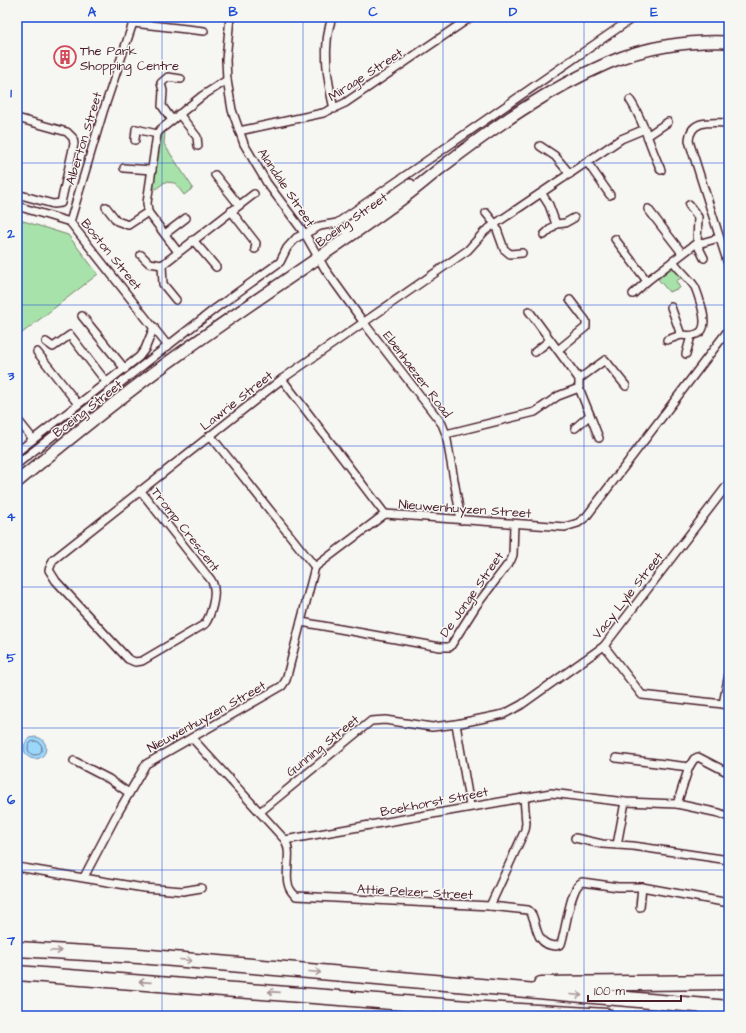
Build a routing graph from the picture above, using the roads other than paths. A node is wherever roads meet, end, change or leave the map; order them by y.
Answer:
1 (230, 17) edge
2 (332, 17) edge
3 (471, 17) edge
4 (634, 17) edge
5 (134, 20) edge
6 (204, 31) dead end
7 (729, 40) edge
8 (181, 79) dead end
9 (227, 80) junction
10 (630, 100) dead end
11 (334, 109) junction
12 (179, 114) junction
13 (17, 118) edge
14 (172, 120) junction
15 (668, 122) dead end
16 (729, 123) edge
17 (239, 131) junction
18 (646, 133) junction
19 (157, 134) junction
20 (135, 140) dead end
21 (198, 146) dead end
22 (540, 146) dead end
23 (587, 162) junction
24 (124, 168) dead end
25 (152, 170) junction
26 (661, 170) dead end
27 (570, 174) junction
28 (215, 175) dead end
29 (17, 194) edge
30 (254, 194) dead end
31 (542, 194) junction
32 (610, 195) dead end
33 (239, 205) junction
34 (689, 205) dead end
35 (17, 206) edge
36 (106, 207) dead end
37 (648, 209) dead end
38 (231, 211) junction
39 (148, 212) junction
40 (486, 213) dead end
41 (186, 218) dead end
42 (574, 218) dead end
43 (70, 222) junction
44 (496, 224) junction
45 (556, 224) junction
46 (165, 234) junction
47 (304, 234) junction
48 (544, 235) dead end
49 (720, 238) junction
50 (615, 239) dead end
51 (193, 240) junction
52 (697, 244) junction
53 (255, 249) dead end
54 (178, 252) junction
55 (522, 253) dead end
56 (682, 253) junction
57 (141, 255) dead end
58 (316, 256) junction
59 (704, 258) dead end
60 (673, 261) junction
61 (162, 265) junction
62 (216, 267) dead end
63 (729, 267) edge
64 (648, 281) junction
65 (632, 294) dead end
66 (176, 300) dead end
67 (570, 300) dead end
68 (671, 307) dead end
69 (529, 311) dead end
70 (82, 316) dead end
71 (364, 323) junction
72 (154, 327) junction
73 (729, 329) edge
74 (681, 335) junction
75 (691, 336) junction
76 (550, 340) junction
77 (667, 340) dead end
78 (46, 342) dead end
79 (168, 346) junction
80 (558, 350) junction
81 (37, 352) dead end
82 (535, 352) dead end
83 (686, 354) dead end
84 (124, 369) junction
85 (282, 379) junction
86 (579, 379) junction
87 (107, 383) junction
88 (626, 386) dead end
89 (579, 388) junction
90 (78, 404) junction
91 (590, 415) junction
92 (17, 419) edge
93 (575, 428) dead end
94 (446, 434) junction
95 (210, 435) junction
96 (599, 438) dead end
97 (33, 439) junction
98 (17, 452) edge
99 (17, 464) edge
100 (17, 476) edge
101 (17, 482) edge
102 (729, 482) edge
103 (140, 490) junction
104 (385, 514) junction
105 (461, 520) junction
106 (514, 524) junction
107 (315, 567) junction
108 (69, 596) joint
109 (301, 622) junction
110 (604, 646) junction
111 (729, 674) edge
112 (726, 705) edge
113 (456, 724) junction
114 (192, 738) junction
115 (616, 758) dead end
116 (74, 761) dead end
117 (689, 767) junction
118 (729, 773) edge
119 (129, 793) junction
120 (524, 797) junction
121 (625, 802) junction
122 (677, 804) junction
123 (470, 806) junction
124 (260, 812) junction
125 (729, 818) edge
126 (575, 838) dead end
127 (285, 840) junction
128 (618, 845) junction
129 (729, 860) edge
130 (17, 867) edge
131 (84, 877) junction
132 (642, 887) junction
133 (201, 888) dead end
134 (729, 903) edge
135 (490, 906) junction
136 (640, 907) dead end
137 (17, 949) edge
138 (17, 973) edge
139 (729, 982) edge
140 (653, 984) junction
141 (453, 985) junction
142 (729, 989) edge
143 (313, 995) junction
144 (729, 1008) edge
145 (484, 1016) edge
146 (607, 1016) edge

1 - 9 street, Alandale Street
2 - 11 street
3 - 11 street, Mirage Street
4 - 47 street, Boeing Street
5 - 6 street
5 - 43 street, Alberton Street
7 - 58 main road, Boeing Street
8 - 14 street
9 - 12 street
9 - 17 street, Alandale Street
10 - 18 street
11 - 17 street, Mirage Street
12 - 14 street
12 - 21 street
13 - 29 street
14 - 19 street
15 - 18 street, Lawrie Street
16 - 49 street
17 - 47 street, Alandale Street
18 - 23 street, Lawrie Street
18 - 26 street
19 - 20 street
19 - 25 street
22 - 27 street
23 - 27 street, Lawrie Street
23 - 32 street
24 - 25 street
25 - 39 street
27 - 31 street, Lawrie Street
28 - 33 street
30 - 33 street
31 - 44 street, Lawrie Street
31 - 45 street
33 - 38 street
34 - 52 street
35 - 43 street, Boston Street
36 - 39 street
37 - 56 street
38 - 51 street
38 - 53 street
39 - 46 street
40 - 44 street
41 - 46 street
42 - 45 street
43 - 72 street, Boston Street
44 - 55 street
44 - 71 street, Lawrie Street
45 - 48 street
46 - 54 street
47 - 58 street, Alandale Street
47 - 79 street, Boeing Street
49 - 52 street
49 - 63 street
50 - 64 street
51 - 54 street
51 - 62 street
52 - 56 street
52 - 59 street
54 - 61 street
56 - 60 street
57 - 61 street
58 - 71 street, Ebenhaezer Road
58 - 100 main road, Boeing Street
58 - 101 main road, Boeing Street
60 - 64 street
60 - 75 street
61 - 66 street
64 - 65 street
67 - 80 street
68 - 74 street
69 - 76 street
70 - 84 street
71 - 85 street, Lawrie Street
71 - 94 street, Ebenhaezer Road
72 - 79 street, Boston Street
72 - 84 street
73 - 106 street, Nieuwenhuyzen Street
74 - 75 street
74 - 77 street
75 - 83 street
76 - 80 street
76 - 82 street
78 - 87 street
79 - 99 street, Boeing Street
80 - 86 street
81 - 90 street
84 - 87 street
85 - 95 street, Lawrie Street
85 - 104 street
86 - 88 street
86 - 89 street
87 - 90 street
89 - 91 street
89 - 94 street
90 - 97 street
91 - 93 street
91 - 96 street
92 - 97 street
94 - 105 street, Ebenhaezer Road
95 - 103 street, Lawrie Street
95 - 107 street
97 - 98 street
102 - 110 street, Vacy Lyle Street
103 - 108 street, Lawrie Street
103 - 108 street, Tromp Crescent
104 - 105 street, Nieuwenhuyzen Street
104 - 107 street, Nieuwenhuyzen Street
105 - 106 street, Nieuwenhuyzen Street
106 - 109 street, De Jonge Street
107 - 109 street, Nieuwenhuyzen Street
109 - 114 street, Nieuwenhuyzen Street
110 - 112 street
110 - 113 street, Vacy Lyle Street
111 - 112 street
113 - 123 street
113 - 124 street, Gunning Street
114 - 119 street, Nieuwenhuyzen Street
114 - 124 street
115 - 117 street
116 - 119 street
117 - 118 street
117 - 122 street
119 - 131 street, Nieuwenhuyzen Street
120 - 121 street, Boekhorst Street
120 - 123 street, Boekhorst Street
120 - 135 street
121 - 122 street, Boekhorst Street
121 - 128 street
122 - 125 street, Boekhorst Street
123 - 127 street, Boekhorst Street
124 - 127 street
126 - 128 street
127 - 135 street, Attie Pelzer Street
128 - 129 street
130 - 131 street
131 - 133 street
132 - 134 street
132 - 135 street, Attie Pelzer Street
132 - 136 street
137 -> 141 highway
143 -> 138 highway
139 - 140 highway
140 - 141 highway
140 - 142 highway
141 -> 144 highway
143 - 145 highway
143 - 146 highway

